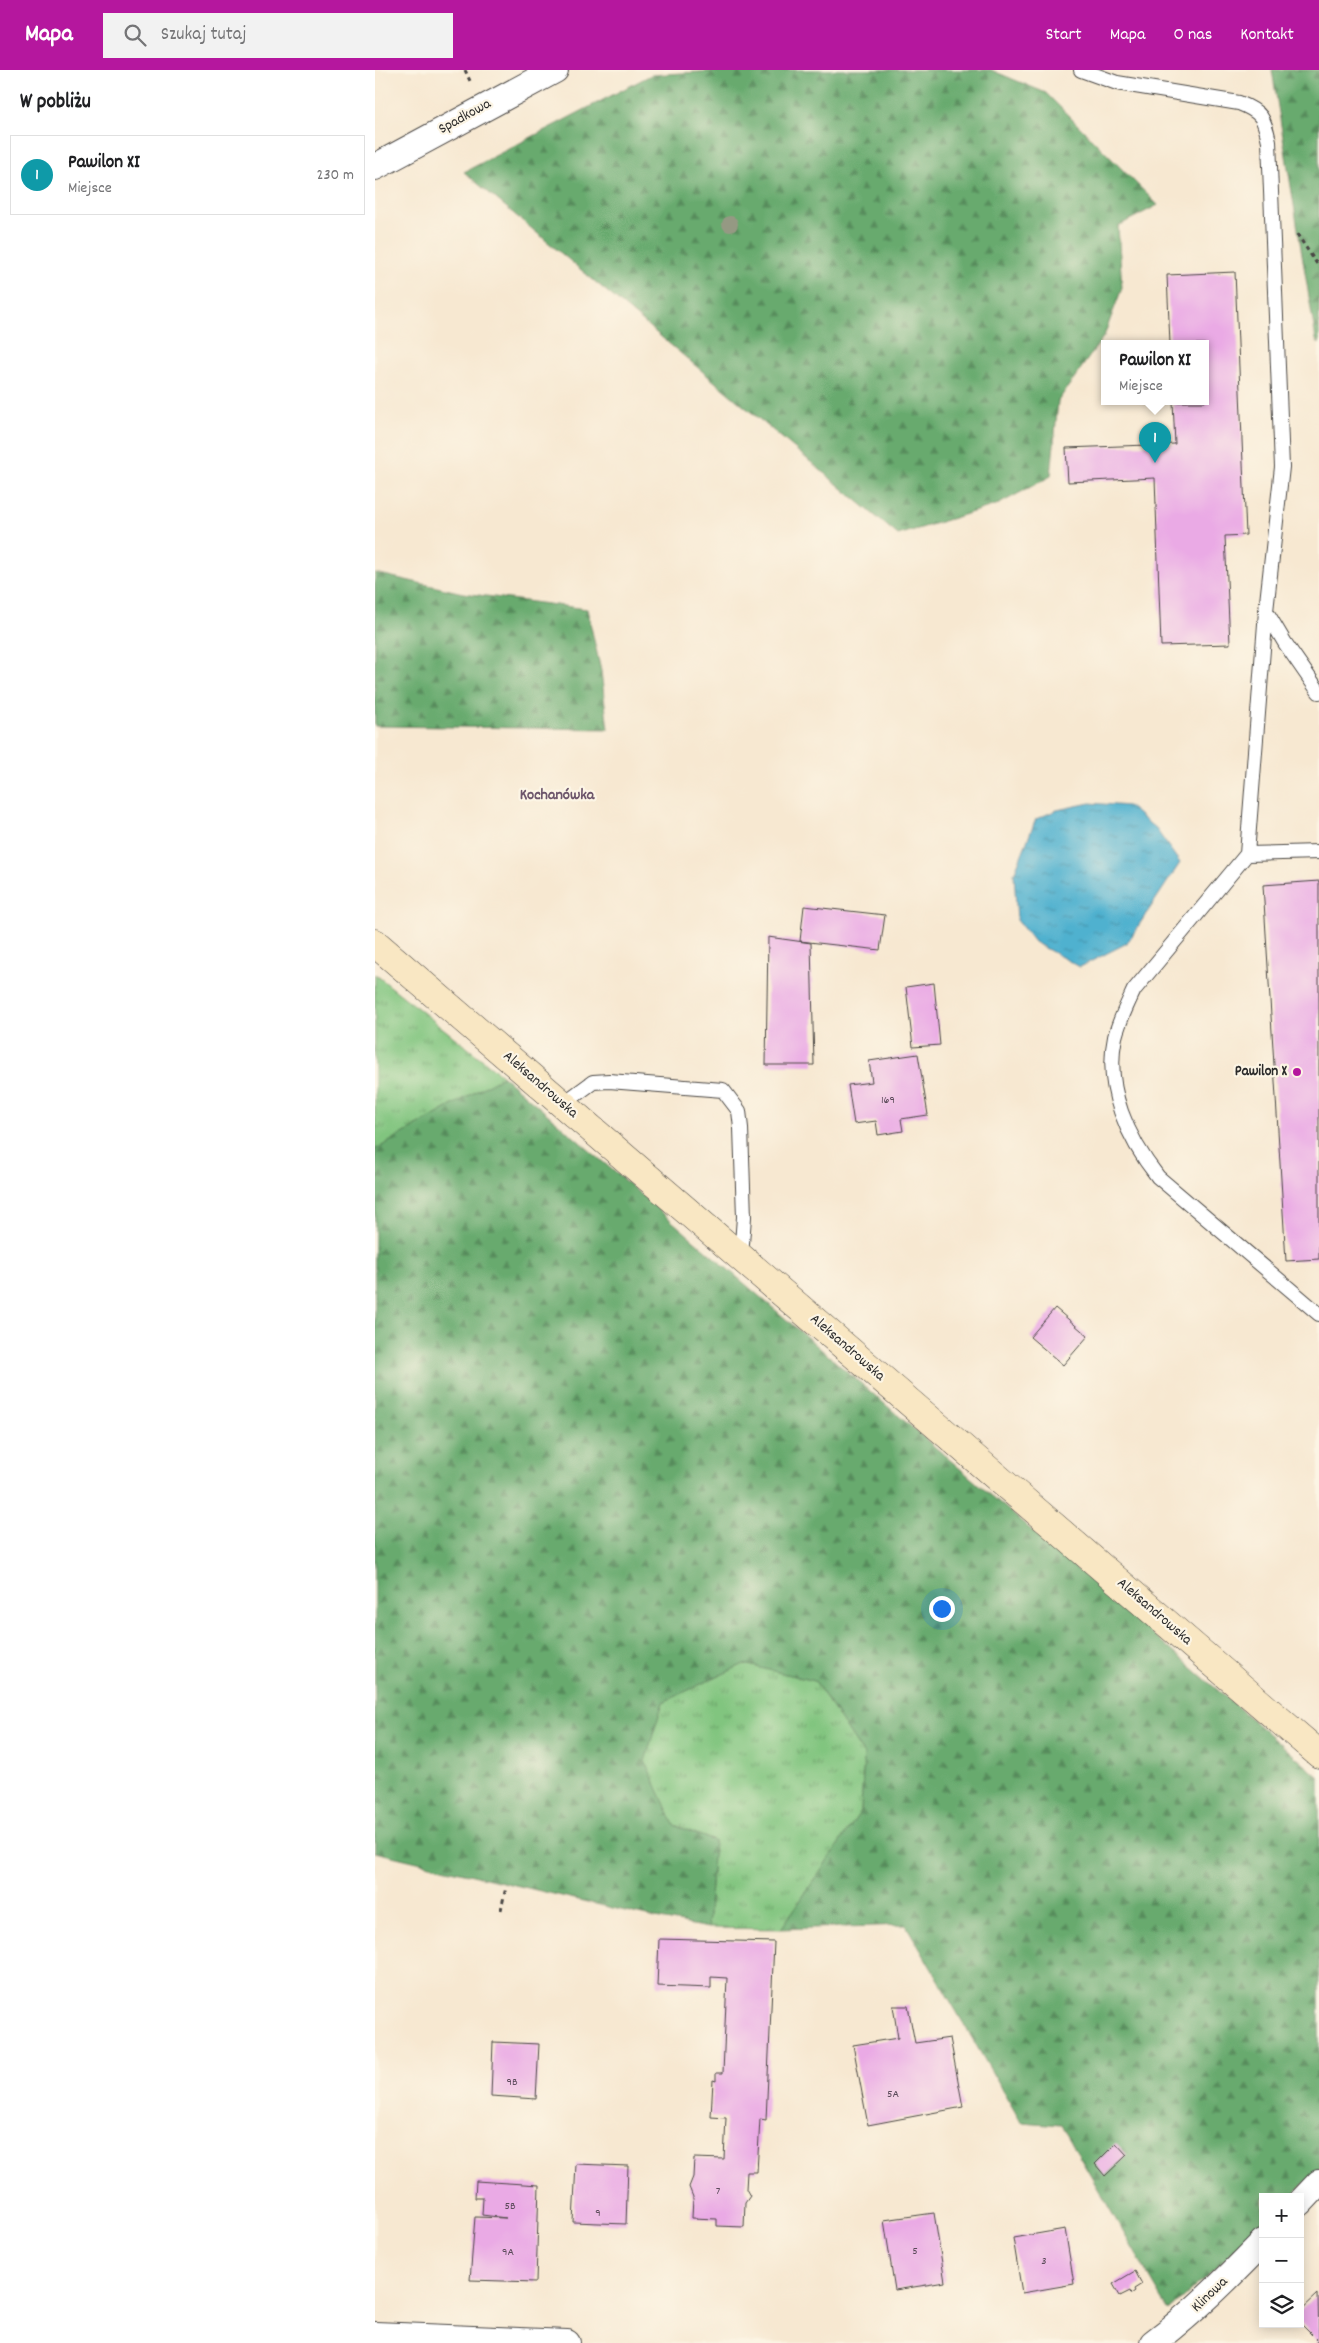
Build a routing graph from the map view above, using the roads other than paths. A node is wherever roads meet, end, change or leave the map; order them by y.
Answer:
1 (555, 70) edge
2 (1081, 70) edge
3 (375, 167) edge
4 (1266, 611) junction
5 (1319, 692) edge
6 (1319, 852) edge
7 (1247, 854) junction
8 (375, 943) edge
9 (563, 1104) junction
10 (741, 1258) junction
11 (1319, 1314) edge
12 (1319, 1754) edge
13 (1319, 2183) edge
14 (1304, 2199) edge
15 (1259, 2246) edge
16 (375, 2335) edge
17 (567, 2343) edge
18 (1153, 2343) edge

1 - 3 street, Spadkowa
2 - 4 lane
4 - 5 lane
4 - 7 lane
6 - 7 lane
7 - 11 lane
8 - 9 main road, Aleksandrowska
9 - 10 main road, Aleksandrowska
9 - 10 lane
10 - 12 main road, Aleksandrowska
13 - 14 street
15 - 18 street, Klinowa
16 - 17 street

